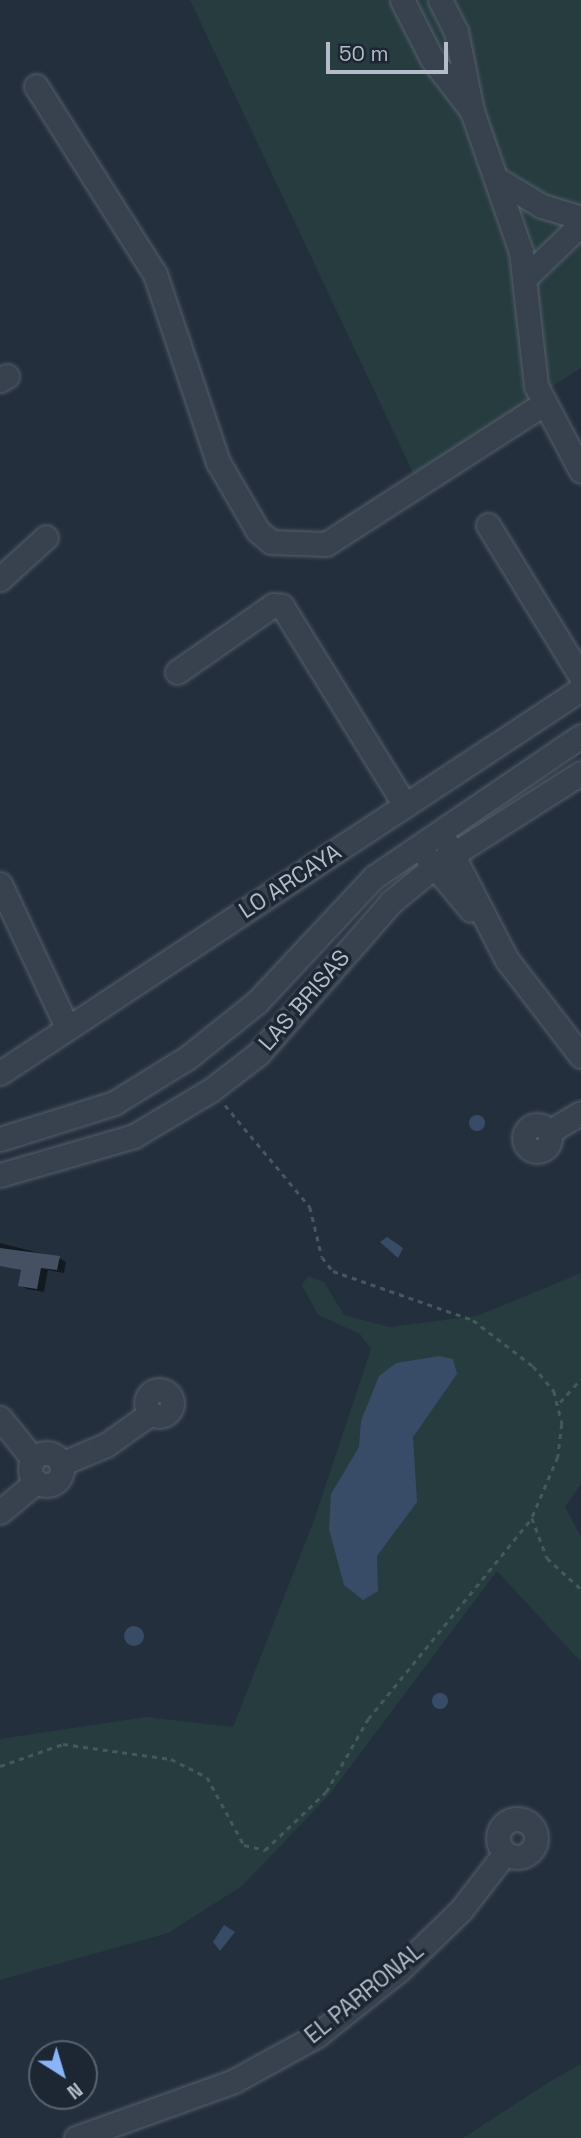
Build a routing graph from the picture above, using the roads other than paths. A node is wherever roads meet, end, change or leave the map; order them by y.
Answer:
1 (402, 0) edge
2 (443, 1) edge
3 (36, 86) dead end
4 (472, 111) junction
5 (500, 181) junction
6 (581, 218) edge
7 (581, 225) edge
8 (526, 277) junction
9 (543, 404) junction
10 (581, 471) edge
11 (488, 525) dead end
12 (46, 537) dead end
13 (0, 579) edge
14 (177, 672) dead end
15 (581, 677) edge
16 (581, 689) edge
17 (581, 736) edge
18 (581, 774) edge
19 (405, 805) junction
20 (439, 830) junction
21 (417, 845) junction
22 (444, 860) junction
23 (0, 884) edge
24 (67, 1027) junction
25 (581, 1056) edge
26 (187, 1058) junction
27 (0, 1073) edge
28 (149, 1083) junction
29 (211, 1090) junction
30 (581, 1113) edge
31 (170, 1116) junction
32 (549, 1132) dead end
33 (0, 1139) edge
34 (0, 1175) edge
35 (152, 1413) dead end
36 (0, 1418) edge
37 (34, 1471) junction
38 (0, 1512) edge
39 (505, 1853) dead end
40 (76, 2138) edge

1 - 4 street
2 - 4 street
3 - 9 street
4 - 5 street
5 - 6 street
5 - 8 street
7 - 8 street
8 - 9 street
9 - 10 street
11 - 15 street
12 - 13 street
14 - 19 street
16 - 19 street, LO ARCAYA
17 - 20 street, LAS BRISAS
18 - 22 street, LAS BRISAS
19 - 24 street, LO ARCAYA
20 - 21 street, LAS BRISAS
20 - 22 street
21 - 22 street
21 - 26 street, LAS BRISAS
22 - 25 street
22 - 29 street, LAS BRISAS
23 - 24 street
24 - 27 street, LO ARCAYA
26 - 28 street, LAS BRISAS
26 - 29 street
28 - 31 street
28 - 33 street, LAS BRISAS
29 - 31 street, LAS BRISAS
30 - 32 street
31 - 34 street, LAS BRISAS
35 - 37 street
36 - 37 street
37 - 38 street
39 - 40 street, EL PARRONAL

